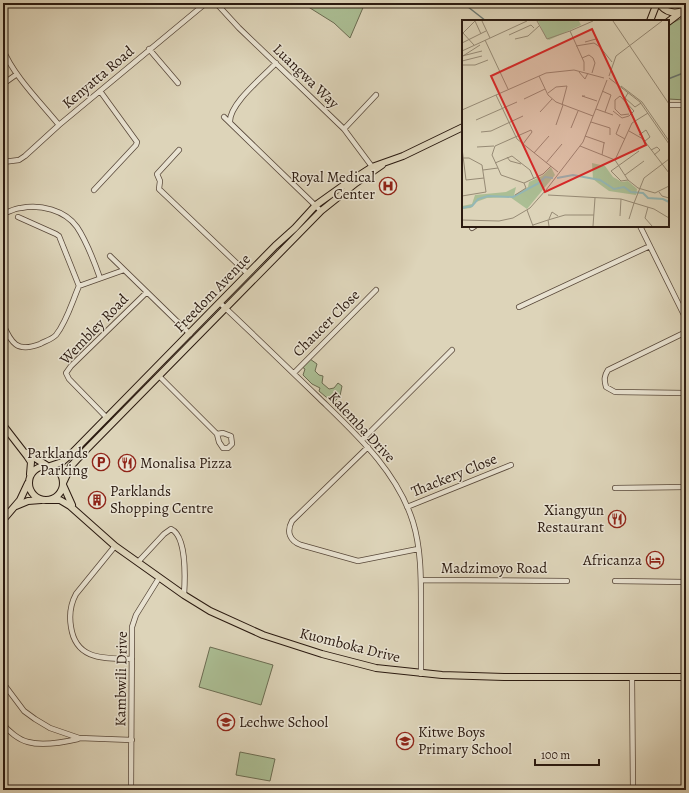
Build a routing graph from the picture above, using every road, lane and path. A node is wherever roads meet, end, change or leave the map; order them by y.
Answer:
1 (206, 3) edge
2 (216, 3) edge
3 (658, 3) edge
4 (684, 10) edge
5 (650, 20) edge
6 (669, 21) edge
7 (3, 50) edge
8 (149, 50) junction
9 (276, 63) junction
10 (17, 74) junction
11 (178, 83) dead end
12 (3, 84) edge
13 (100, 91) junction
14 (376, 95) dead end
15 (669, 105) edge
16 (686, 105) edge
17 (224, 117) dead end
18 (230, 122) junction
19 (59, 125) junction
20 (462, 127) edge
21 (344, 129) junction
22 (179, 150) dead end
23 (3, 162) edge
24 (374, 169) junction
25 (94, 190) dead end
26 (316, 205) junction
27 (321, 211) junction
28 (3, 214) edge
29 (18, 217) dead end
30 (640, 227) edge
31 (650, 246) junction
32 (110, 256) dead end
33 (124, 270) junction
34 (248, 274) junction
35 (100, 278) junction
36 (79, 286) junction
37 (376, 290) dead end
38 (147, 292) junction
39 (220, 303) junction
40 (519, 307) dead end
41 (225, 308) junction
42 (686, 319) edge
43 (3, 324) edge
44 (686, 332) edge
45 (190, 334) junction
46 (452, 350) dead end
47 (294, 373) junction
48 (159, 376) junction
49 (136, 389) junction
50 (686, 393) edge
51 (122, 413) junction
52 (107, 418) junction
53 (3, 425) edge
54 (217, 434) dead end
55 (362, 440) junction
56 (368, 447) junction
57 (22, 450) junction
58 (511, 465) dead end
59 (49, 466) junction
60 (30, 474) junction
61 (28, 483) junction
62 (63, 484) junction
63 (615, 488) dead end
64 (686, 488) edge
65 (46, 500) junction
66 (14, 507) junction
67 (74, 508) junction
68 (407, 508) junction
69 (3, 520) edge
70 (115, 546) junction
71 (418, 549) junction
72 (138, 562) junction
73 (158, 578) junction
74 (421, 580) junction
75 (567, 580) dead end
76 (615, 581) dead end
77 (686, 582) edge
78 (184, 595) junction
79 (132, 659) junction
80 (421, 674) junction
81 (686, 677) edge
82 (632, 678) junction
83 (4, 687) edge
84 (3, 724) edge
85 (79, 738) junction
86 (132, 740) junction
87 (131, 790) edge
88 (633, 790) edge

1 - 8 street, Kenyatta Road
2 - 9 street, Luangwa Way
3 - 4 main road
3 - 5 main road
4 - 6 main road
7 - 10 street
8 - 11 street
8 - 13 street, Kenyatta Road
9 - 18 street
9 - 21 street, Luangwa Way
10 - 12 street
10 - 19 street
13 - 19 street, Kenyatta Road
13 - 25 street
14 - 21 street
15 - 16 street
17 - 18 street
18 - 26 street
19 - 23 street, Kenyatta Road
20 - 24 main road, Freedom Avenue
21 - 24 street, Luangwa Way
22 - 34 street
24 - 26 main road, Freedom Avenue
24 - 27 main road, Freedom Avenue
26 - 27 street
26 - 34 main road, Freedom Avenue
27 - 41 main road, Freedom Avenue
28 - 35 street
29 - 36 street
30 - 31 street
31 - 40 street
31 - 42 street
32 - 33 street
33 - 35 street
33 - 38 street
34 - 39 main road, Freedom Avenue
35 - 36 street
36 - 43 street
37 - 47 street, Chaucer Close
38 - 45 street
38 - 52 street, Wembley Road
39 - 41 street, Kalemba Drive
39 - 45 main road, Freedom Avenue
41 - 47 street, Kalemba Drive
41 - 48 main road, Freedom Avenue
44 - 50 street
45 - 49 main road, Freedom Avenue
46 - 55 street
47 - 55 street, Kalemba Drive
48 - 51 main road, Freedom Avenue
48 - 54 street
49 - 51 main road
49 - 52 main road, Freedom Avenue
51 - 62 main road, Freedom Avenue
52 - 59 main road, Freedom Avenue
53 - 57 main road
55 - 56 street, Kalemba Drive
56 - 68 street, Kalemba Drive
56 - 71 street
57 - 59 main road
57 - 60 main road
58 - 68 street, Thackery Close
59 - 60 main road
59 - 62 main road
60 - 61 main road
61 - 65 main road
61 - 66 main road
62 - 65 main road
62 - 67 main road
63 - 64 street
65 - 66 main road
65 - 67 main road
66 - 69 main road
67 - 70 main road, Kuomboka Drive
68 - 71 street, Kalemba Drive
70 - 72 main road, Kuomboka Drive
70 - 79 street
71 - 74 street, Kalemba Drive
72 - 73 main road, Kuomboka Drive
72 - 78 street
73 - 78 main road, Kuomboka Drive
73 - 79 street, Kambwili Drive
74 - 75 street, Madzimoyo Road
74 - 80 street, Kalemba Drive
76 - 77 street
78 - 80 main road, Kuomboka Drive
79 - 86 street, Kambwili Drive
80 - 82 main road, Kuomboka Drive
81 - 82 main road, Kuomboka Drive
82 - 88 street
83 - 85 street
84 - 85 street
85 - 86 street
86 - 87 street, Kambwili Drive

